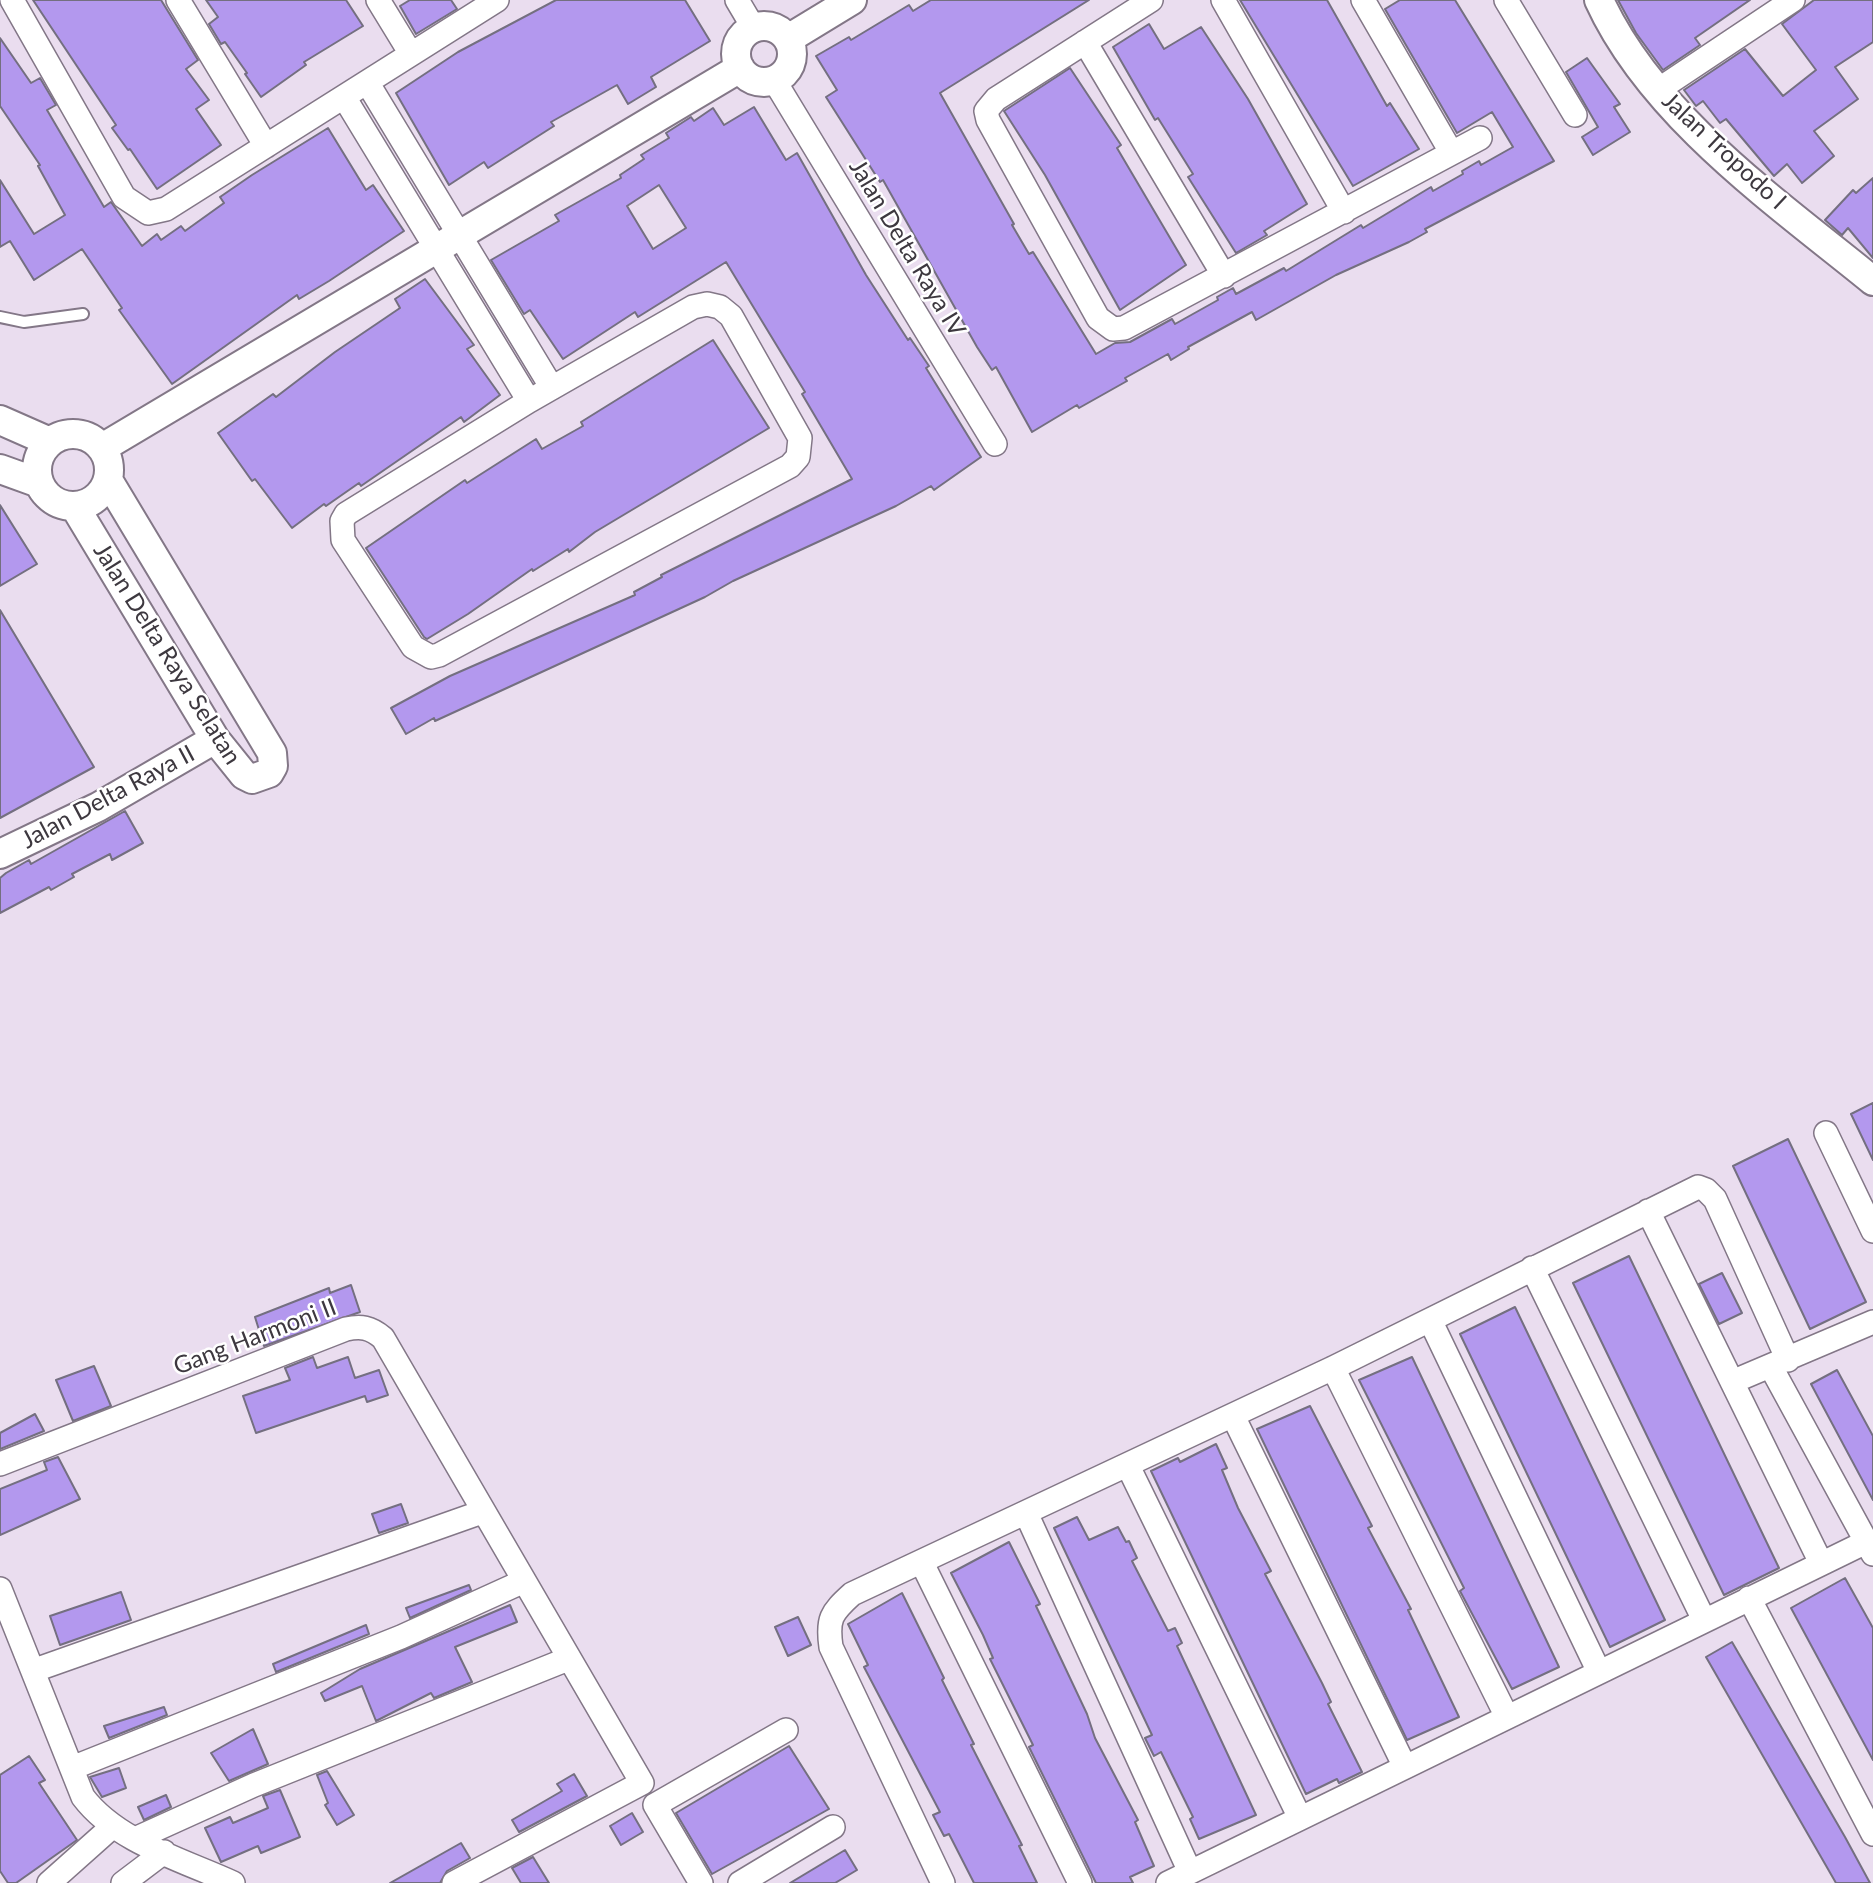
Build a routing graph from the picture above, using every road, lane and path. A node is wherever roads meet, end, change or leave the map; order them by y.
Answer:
1 (12, 0) edge
2 (178, 0) edge
3 (378, 0) edge
4 (497, 0) edge
5 (737, 0) edge
6 (852, 0) edge
7 (1151, 0) edge
8 (1223, 0) edge
9 (1363, 0) edge
10 (1506, 0) edge
11 (1599, 0) edge
12 (1793, 0) edge
13 (1123, 7) edge
14 (754, 27) junction
15 (788, 39) junction
16 (1085, 42) junction
17 (411, 54) junction
18 (740, 68) junction
19 (774, 80) junction
20 (368, 82) junction
21 (1658, 90) junction
22 (344, 97) junction
23 (1575, 116) dead end
24 (1480, 138) dead end
25 (266, 146) junction
26 (1451, 152) junction
27 (1344, 212) junction
28 (448, 242) junction
29 (1224, 276) junction
30 (1873, 281) edge
31 (83, 314) dead end
32 (0, 317) edge
33 (552, 388) junction
34 (529, 401) junction
35 (0, 420) edge
36 (50, 442) junction
37 (995, 444) dead end
38 (102, 448) junction
39 (0, 469) edge
40 (108, 480) junction
41 (39, 484) junction
42 (75, 507) junction
43 (215, 739) junction
44 (0, 854) edge
45 (1826, 1133) dead end
46 (1648, 1211) junction
47 (1873, 1231) edge
48 (1532, 1268) junction
49 (1430, 1320) junction
50 (1873, 1322) edge
51 (1780, 1363) junction
52 (1333, 1368) junction
53 (1732, 1382) junction
54 (1233, 1416) junction
55 (0, 1464) edge
56 (1128, 1466) junction
57 (482, 1512) junction
58 (1026, 1513) junction
59 (1870, 1548) edge
60 (922, 1563) junction
61 (1821, 1563) junction
62 (522, 1582) junction
63 (0, 1589) edge
64 (1749, 1598) junction
65 (1704, 1620) junction
66 (568, 1659) junction
67 (35, 1670) junction
68 (1599, 1672) junction
69 (1507, 1717) junction
70 (786, 1730) dead end
71 (1405, 1767) junction
72 (72, 1768) junction
73 (1300, 1818) junction
74 (113, 1826) junction
75 (833, 1827) dead end
76 (1873, 1834) edge
77 (137, 1838) junction
78 (164, 1852) junction
79 (1190, 1872) junction
80 (49, 1883) edge
81 (123, 1883) edge
82 (233, 1883) edge
83 (454, 1883) edge
84 (701, 1883) edge
85 (740, 1883) edge
86 (943, 1883) edge
87 (1080, 1883) edge
88 (1168, 1883) edge

1 - 25 street
2 - 25 street
3 - 17 street
4 - 17 street
5 - 14 street
6 - 15 street
7 - 13 street
8 - 27 street
9 - 26 street
10 - 23 street
11 - 21 street, Jalan Tropodo I
12 - 21 street
13 - 16 street
14 - 15 street
14 - 18 street
15 - 19 street
16 - 29 street
16 - 29 street
17 - 20 street
18 - 19 street
18 - 28 street
19 - 37 street, Jalan Delta Raya IV
20 - 22 street
20 - 28 street
21 - 30 street, Jalan Tropodo I
22 - 25 street
22 - 28 street
24 - 26 street
26 - 27 street
27 - 29 street
28 - 33 street
28 - 34 street
28 - 38 street
31 - 32 lane
33 - 34 street
33 - 34 street
35 - 36 street
36 - 38 street
36 - 41 street
38 - 40 street
39 - 41 street
40 - 42 street
40 - 43 street, Jalan Delta Raya Selatan
41 - 42 street
42 - 43 street, Jalan Delta Raya Selatan
43 - 44 street, Jalan Delta Raya II
45 - 47 street
46 - 48 street
46 - 51 street
46 - 53 street
48 - 49 street
48 - 65 street
49 - 52 street
49 - 68 street
50 - 51 street
51 - 53 street
51 - 59 street
52 - 54 street
52 - 69 street
53 - 61 street
54 - 56 street
54 - 71 street
55 - 57 street, Gang Harmoni II
56 - 58 street
56 - 73 street
57 - 62 street, Gang Harmoni II
57 - 67 street
58 - 60 street
58 - 79 street
59 - 61 street
60 - 86 street
60 - 87 street
61 - 64 street
62 - 66 street, Gang Harmoni II
62 - 72 street
63 - 67 street
64 - 65 street
64 - 76 street
65 - 68 street
66 - 77 street
66 - 83 street, Gang Harmoni II
67 - 72 street
68 - 69 street
69 - 71 street
70 - 84 street
71 - 73 street
72 - 74 street
73 - 79 street
74 - 77 street
74 - 80 street
75 - 85 street
77 - 78 street
78 - 81 street
78 - 82 street
79 - 88 street

